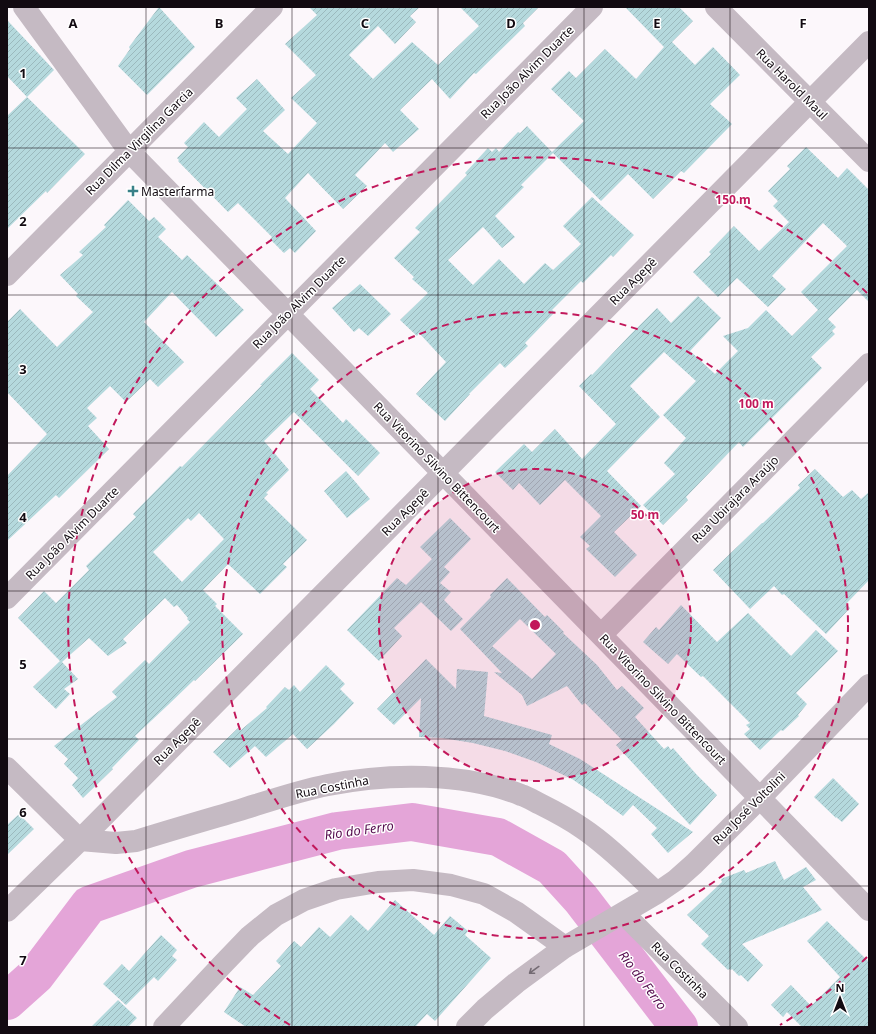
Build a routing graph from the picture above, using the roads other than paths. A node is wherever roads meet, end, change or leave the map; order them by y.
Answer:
1 (24, 7) edge
2 (272, 7) edge
3 (592, 7) edge
4 (716, 7) edge
5 (869, 42) edge
6 (810, 102) junction
7 (129, 151) junction
8 (869, 161) edge
9 (7, 275) edge
10 (288, 314) junction
11 (869, 364) edge
12 (443, 473) junction
13 (7, 598) edge
14 (601, 635) junction
15 (869, 685) edge
16 (7, 768) edge
17 (760, 798) junction
18 (80, 840) junction
19 (657, 893) junction
20 (869, 910) edge
21 (7, 911) edge
22 (620, 915) junction
23 (566, 947) junction
24 (166, 1026) edge
25 (467, 1027) edge
26 (737, 1027) edge

1 - 7 street, Rua Vitorino Silvino Bittencourt
2 - 7 street, Rua Dilma Virgilina Garcia
3 - 10 street, Rua João Alvim Duarte
4 - 6 street, Rua Harold Maul
5 - 6 street, Rua Agepê
6 - 8 street, Rua Harold Maul
6 - 12 street, Rua Agepê
7 - 9 street, Rua Dilma Virgilina Garcia
7 - 10 street, Rua Vitorino Silvino Bittencourt
10 - 12 street, Rua Vitorino Silvino Bittencourt
10 - 13 street, Rua João Alvim Duarte
11 - 14 street, Rua Ubirajara Araújo
12 - 14 street, Rua Vitorino Silvino Bittencourt
12 - 18 street, Rua Agepê
14 - 17 street, Rua Vitorino Silvino Bittencourt
15 - 17 street, Rua José Voltolini
16 - 18 street
17 - 19 street, Rua José Voltolini
17 - 20 street, Rua Vitorino Silvino Bittencourt
18 - 19 street, Rua Costinha
18 - 21 street, Rua Agepê
19 - 22 street, Rua José Voltolini
22 - 23 street, Rua José Voltolini
22 - 26 street, Rua Costinha
23 - 24 street
23 -> 25 street, Rua José Voltolini

